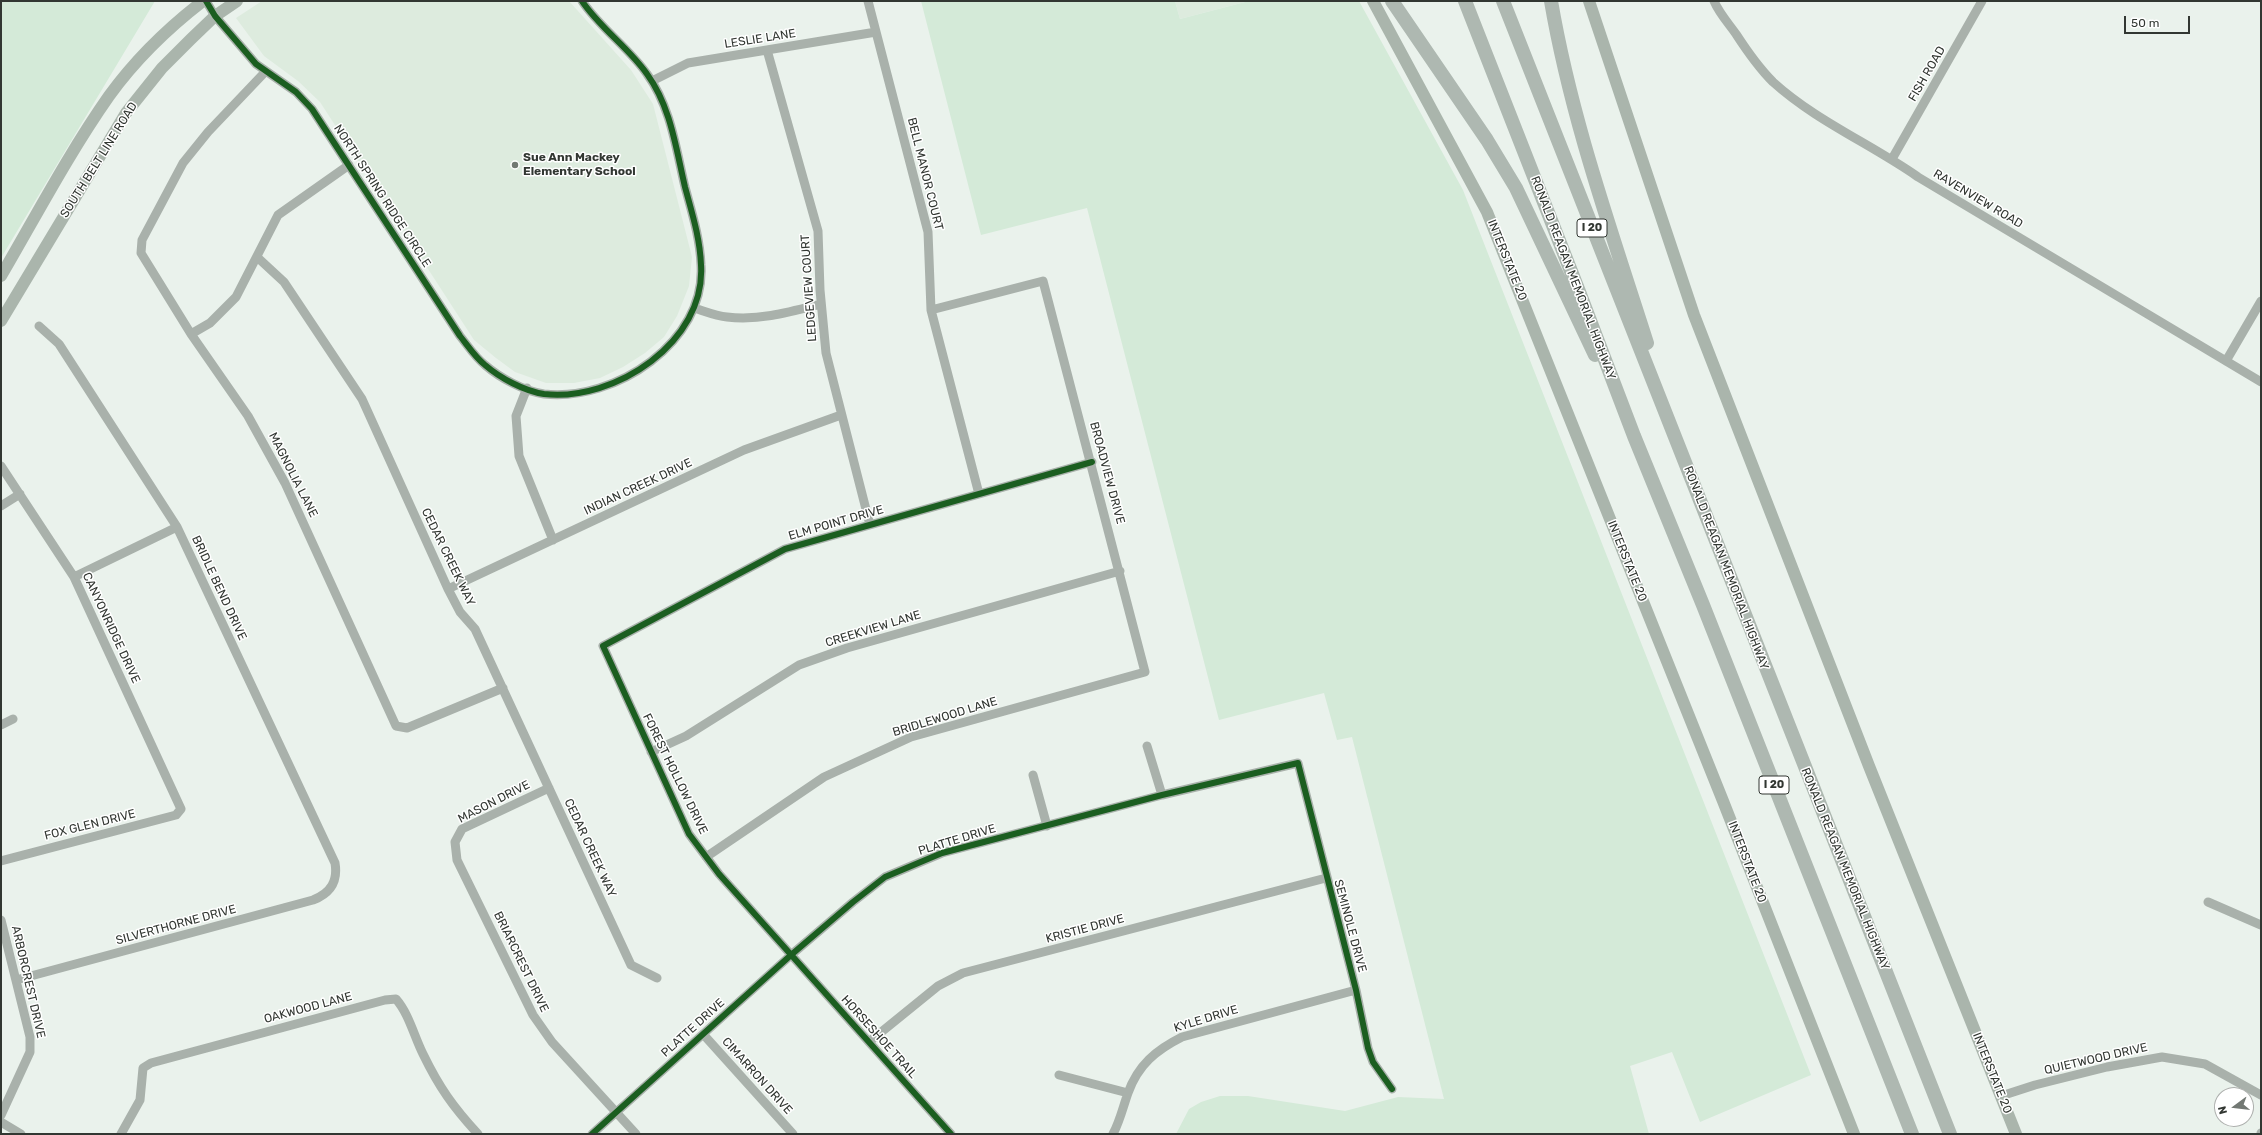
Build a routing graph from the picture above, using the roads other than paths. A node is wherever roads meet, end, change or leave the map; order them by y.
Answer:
1 (203, 1) edge
2 (206, 1) edge
3 (237, 1) edge
4 (582, 1) edge
5 (868, 1) edge
6 (1373, 1) edge
7 (1392, 1) edge
8 (1464, 1) edge
9 (1503, 1) edge
10 (1550, 1) edge
11 (1589, 1) edge
12 (1714, 1) edge
13 (1982, 1) edge
14 (215, 16) junction
15 (876, 32) junction
16 (767, 50) junction
17 (266, 71) junction
18 (652, 81) junction
19 (1892, 159) junction
20 (348, 165) junction
21 (256, 257) junction
22 (1, 276) edge
23 (2261, 301) edge
24 (821, 304) junction
25 (694, 308) junction
26 (931, 310) junction
27 (1, 321) edge
28 (39, 326) dead end
29 (191, 334) junction
30 (2226, 361) junction
31 (2261, 382) edge
32 (527, 388) junction
33 (841, 415) junction
34 (1634, 436) junction
35 (1682, 456) junction
36 (1092, 462) junction
37 (1, 466) edge
38 (20, 494) junction
39 (979, 494) junction
40 (1, 506) edge
41 (870, 525) junction
42 (177, 527) junction
43 (553, 540) junction
44 (1120, 571) junction
45 (74, 577) junction
46 (448, 589) junction
47 (603, 646) joint
48 (1145, 672) joint
49 (503, 688) junction
50 (13, 719) dead end
51 (1, 725) edge
52 (1147, 746) dead end
53 (651, 752) junction
54 (1298, 763) joint
55 (1034, 775) dead end
56 (549, 788) junction
57 (1162, 795) junction
58 (181, 809) joint
59 (1047, 826) junction
60 (455, 842) joint
61 (706, 857) junction
62 (1, 860) edge
63 (1326, 878) junction
64 (335, 882) joint
65 (2208, 902) dead end
66 (1, 920) edge
67 (2260, 921) edge
68 (791, 955) junction
69 (657, 978) dead end
70 (16, 980) junction
71 (1356, 990) junction
72 (703, 1034) junction
73 (869, 1042) junction
74 (1059, 1075) dead end
75 (1392, 1089) dead end
76 (1128, 1093) junction
77 (2261, 1095) edge
78 (2001, 1096) junction
79 (617, 1112) junction
80 (1, 1115) edge
81 (1, 1122) edge
82 (21, 1134) edge
83 (121, 1134) edge
84 (478, 1134) edge
85 (592, 1134) edge
86 (636, 1134) edge
87 (794, 1134) edge
88 (951, 1134) edge
89 (1114, 1134) edge
90 (1854, 1134) edge
91 (1912, 1134) edge
92 (1950, 1134) edge
93 (2016, 1134) edge

1 - 22 main road, SOUTH BELT LINE ROAD
2 - 14 street, NORTH SPRING RIDGE CIRCLE
3 - 14 main road, SOUTH BELT LINE ROAD
4 - 18 street, NORTH SPRING RIDGE CIRCLE
5 - 15 street, BELL MANOR COURT
6 - 90 main road, INTERSTATE 20
7 - 34 highway
8 - 34 highway, RONALD REAGAN MEMORIAL HIGHWAY / I 20
9 - 35 highway, RONALD REAGAN MEMORIAL HIGHWAY / I 20
10 - 35 highway
11 - 78 main road, INTERSTATE 20
12 - 19 street, RAVENVIEW ROAD
13 - 19 street, FISH ROAD
14 - 17 street, NORTH SPRING RIDGE CIRCLE
14 - 27 main road, SOUTH BELT LINE ROAD
15 - 16 street, LESLIE LANE
15 - 26 street, BELL MANOR COURT
16 - 18 street, LESLIE LANE
16 - 24 street, LEDGEVIEW COURT
17 - 20 street, NORTH SPRING RIDGE CIRCLE
17 - 29 street, MAGNOLIA LANE
18 - 25 street, NORTH SPRING RIDGE CIRCLE
19 - 30 street, RAVENVIEW ROAD
20 - 21 street
20 - 32 street, NORTH SPRING RIDGE CIRCLE
21 - 29 street
21 - 46 street, CEDAR CREEK WAY
23 - 30 street
24 - 25 street
24 - 33 street, LEDGEVIEW COURT
25 - 32 street, NORTH SPRING RIDGE CIRCLE
26 - 36 street, BROADVIEW DRIVE
26 - 39 street, BELL MANOR COURT
28 - 42 street, BRIDLE BEND DRIVE
29 - 49 street, MAGNOLIA LANE
30 - 31 street, RAVENVIEW ROAD
32 - 43 street
33 - 41 street, LEDGEVIEW COURT
33 - 43 street, INDIAN CREEK DRIVE
34 - 91 highway, RONALD REAGAN MEMORIAL HIGHWAY / I 20
35 - 92 highway, RONALD REAGAN MEMORIAL HIGHWAY / I 20
36 - 39 street, ELM POINT DRIVE
36 - 44 street, BROADVIEW DRIVE
37 - 38 street, CANYONRIDGE DRIVE
38 - 40 street
38 - 45 street, CANYONRIDGE DRIVE
39 - 41 street, ELM POINT DRIVE
41 - 47 street, ELM POINT DRIVE
42 - 45 street
42 - 64 street, BRIDLE BEND DRIVE
43 - 46 street, INDIAN CREEK DRIVE
44 - 48 street, BROADVIEW DRIVE
44 - 53 street, CREEKVIEW LANE
45 - 58 street, CANYONRIDGE DRIVE
46 - 49 street, CEDAR CREEK WAY
47 - 53 street, FOREST HOLLOW DRIVE
48 - 61 street, BRIDLEWOOD LANE
49 - 56 street, CEDAR CREEK WAY
50 - 51 street
52 - 57 street
53 - 61 street, FOREST HOLLOW DRIVE
54 - 57 street, PLATTE DRIVE
54 - 63 street, SEMINOLE DRIVE
55 - 59 street
56 - 60 street, MASON DRIVE
56 - 69 street, CEDAR CREEK WAY
57 - 59 street, PLATTE DRIVE
58 - 62 street, FOX GLEN DRIVE
59 - 68 street, PLATTE DRIVE
60 - 79 street, BRIARCREST DRIVE
61 - 68 street, FOREST HOLLOW DRIVE
63 - 71 street, SEMINOLE DRIVE
63 - 73 street, KRISTIE DRIVE
64 - 70 street, SILVERTHORNE DRIVE
65 - 67 street
66 - 70 street, ARBORCREST DRIVE
68 - 72 street, PLATTE DRIVE
68 - 73 street, HORSESHOE TRAIL
70 - 80 street, ARBORCREST DRIVE
71 - 75 street, SEMINOLE DRIVE
71 - 76 street, KYLE DRIVE
72 - 79 street, PLATTE DRIVE
72 - 87 street, CIMARRON DRIVE
73 - 88 street, HORSESHOE TRAIL
74 - 76 street
76 - 89 street, KYLE DRIVE
77 - 78 street, QUIETWOOD DRIVE
78 - 93 main road, INTERSTATE 20
79 - 85 street, PLATTE DRIVE
79 - 86 street, BRIARCREST DRIVE
81 - 82 street
83 - 84 street, OAKWOOD LANE

